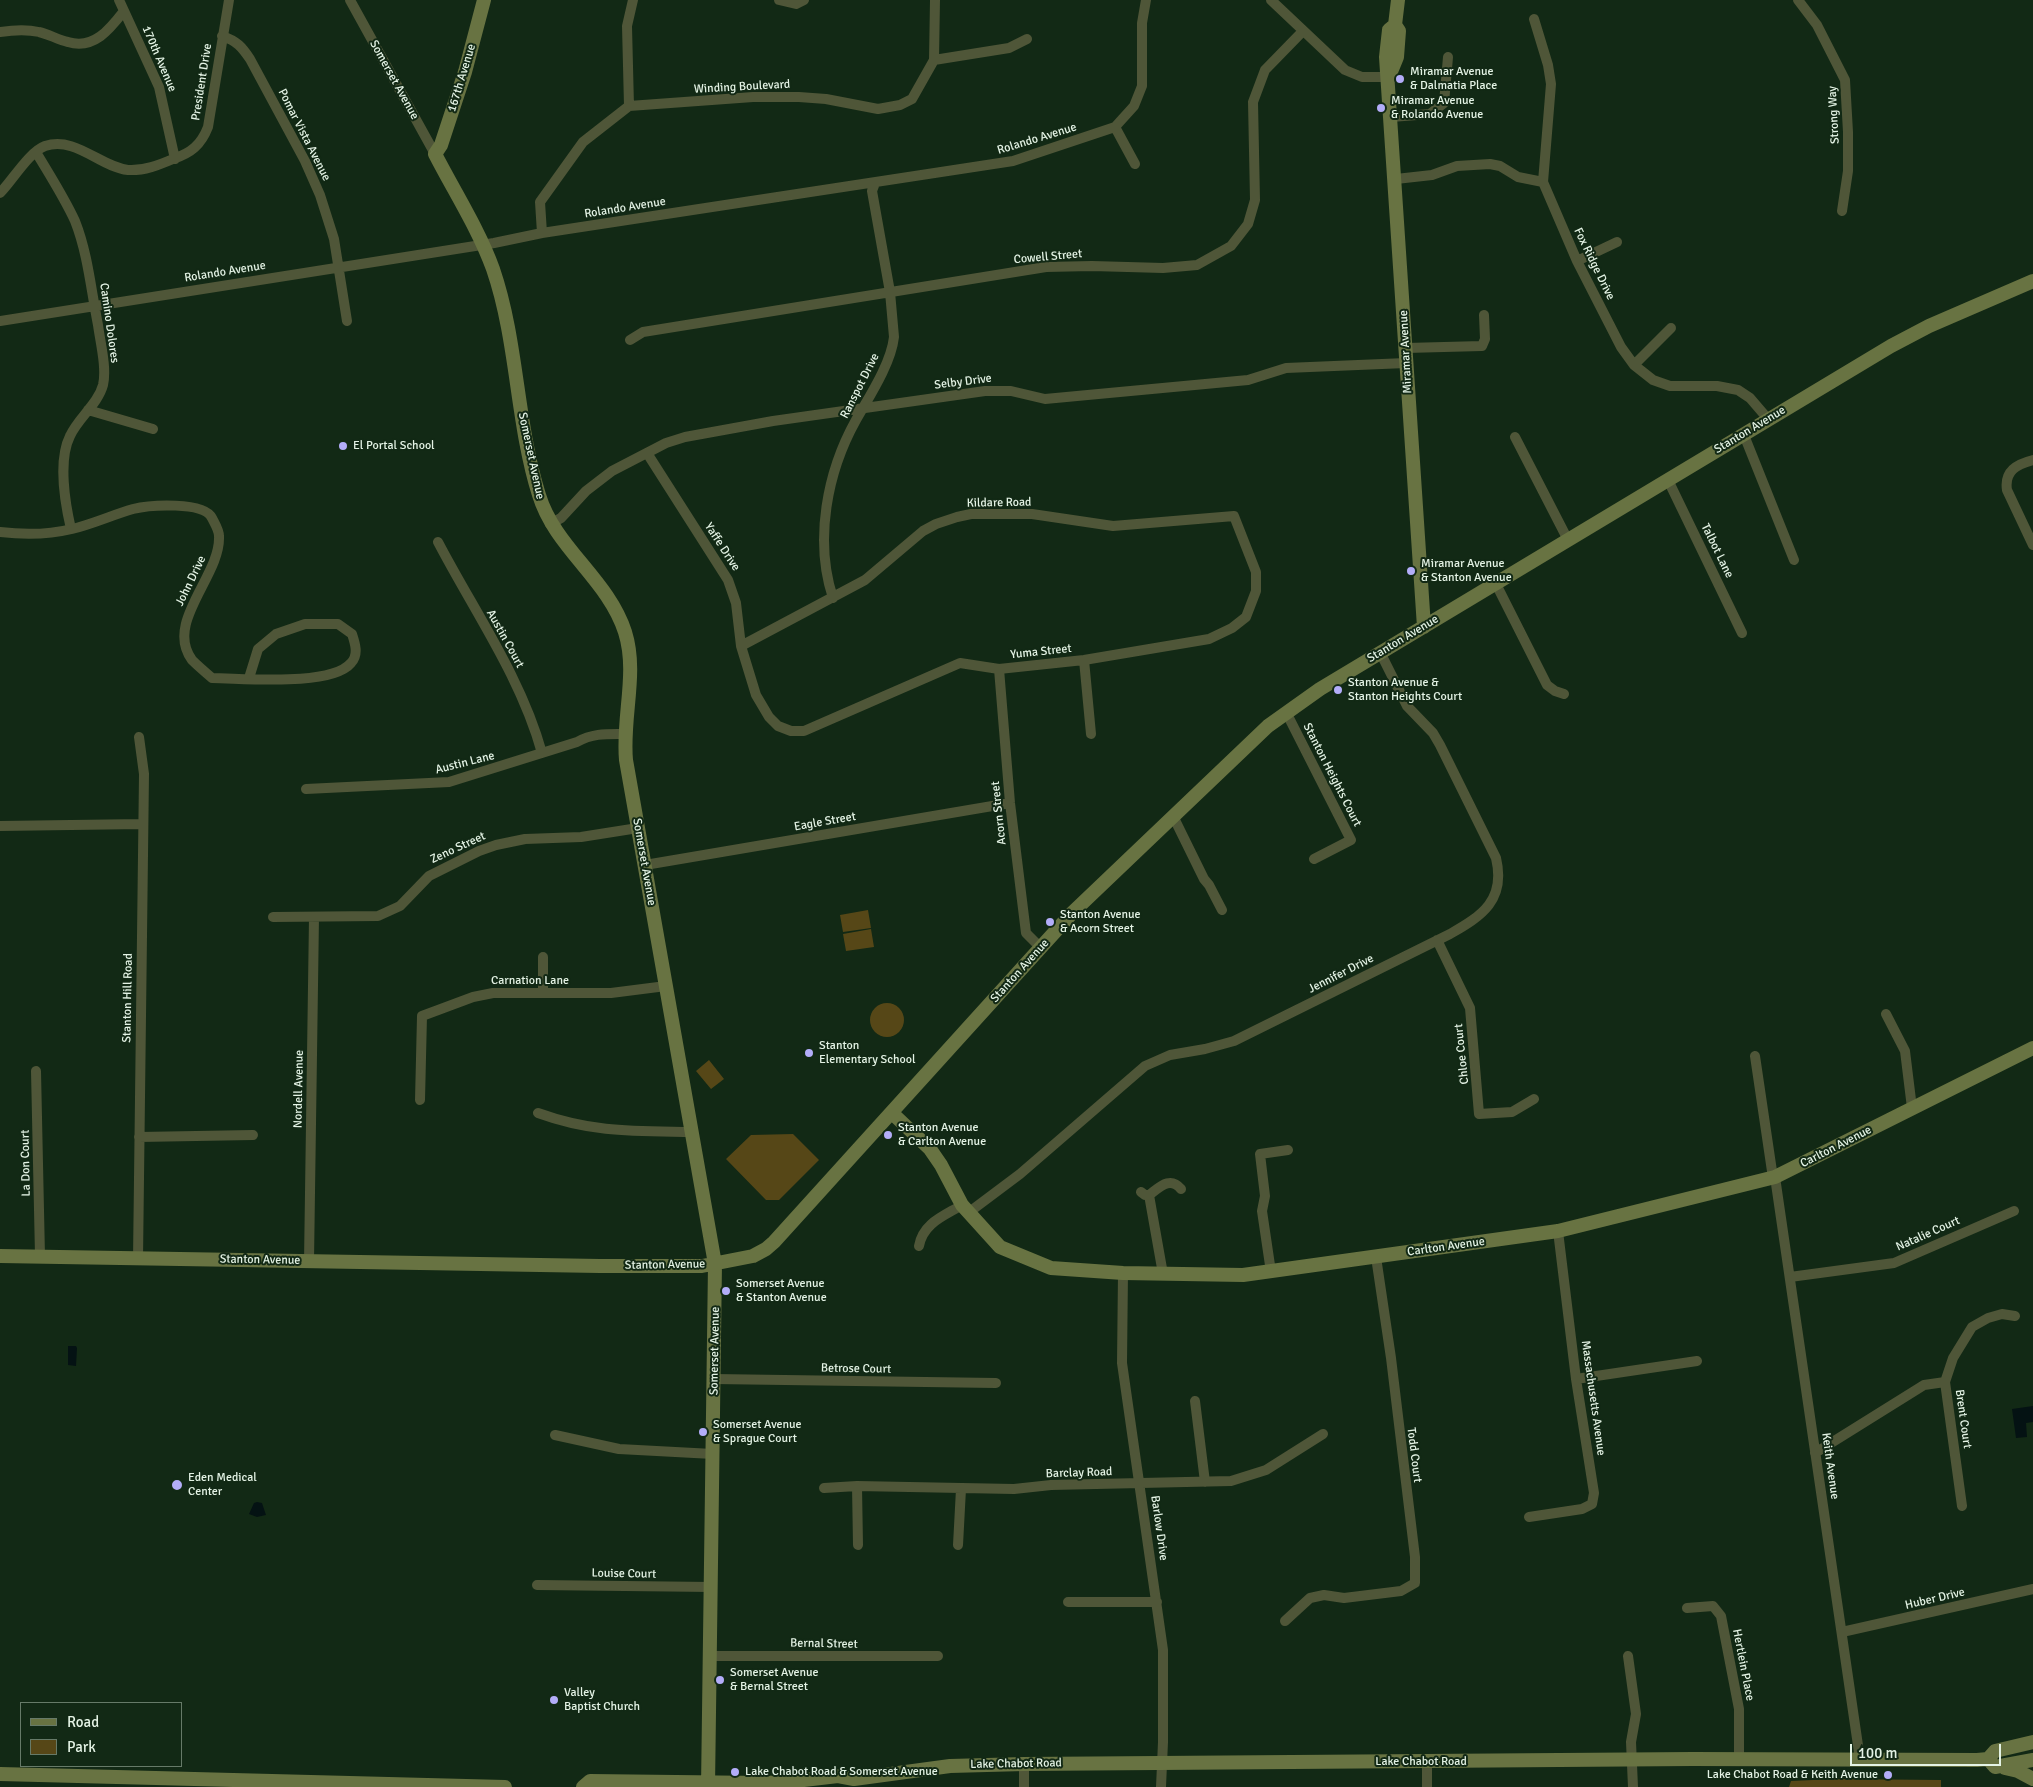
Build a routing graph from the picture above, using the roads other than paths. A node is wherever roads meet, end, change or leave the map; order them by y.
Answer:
1 (119, 0) edge
2 (229, 0) edge
3 (350, 0) edge
4 (484, 0) edge
5 (633, 0) edge
6 (779, 0) edge
7 (804, 0) edge
8 (935, 0) edge
9 (1146, 0) edge
10 (1271, 0) edge
11 (1398, 0) edge
12 (1798, 0) edge
13 (124, 11) junction
14 (1534, 19) dead end
15 (1303, 31) junction
16 (0, 32) edge
17 (222, 36) junction
18 (1027, 40) dead end
19 (1448, 57) dead end
20 (934, 60) junction
21 (1389, 77) junction
22 (629, 106) junction
23 (1391, 117) junction
24 (1115, 127) junction
25 (36, 152) junction
26 (435, 154) junction
27 (176, 158) junction
28 (1135, 164) dead end
29 (1396, 179) junction
30 (1543, 182) junction
31 (875, 183) junction
32 (0, 193) edge
33 (1842, 211) dead end
34 (542, 233) junction
35 (1617, 242) dead end
36 (483, 245) junction
37 (1577, 261) junction
38 (339, 267) junction
39 (2033, 281) edge
40 (890, 292) junction
41 (94, 306) junction
42 (1484, 315) dead end
43 (0, 321) edge
44 (347, 321) dead end
45 (1671, 328) dead end
46 (630, 340) dead end
47 (1406, 348) junction
48 (1406, 363) junction
49 (1634, 365) junction
50 (863, 408) junction
51 (88, 410) junction
52 (1768, 419) junction
53 (153, 428) dead end
54 (1744, 434) junction
55 (1515, 437) dead end
56 (647, 453) junction
57 (2033, 460) edge
58 (1668, 480) junction
59 (1234, 516) joint
60 (550, 524) junction
61 (71, 529) junction
62 (0, 532) edge
63 (1568, 540) junction
64 (438, 542) dead end
65 (2033, 545) edge
66 (1794, 560) dead end
67 (1496, 584) junction
68 (833, 598) junction
69 (1424, 627) junction
70 (1742, 633) dead end
71 (741, 646) junction
72 (1381, 654) junction
73 (1084, 660) junction
74 (999, 669) junction
75 (249, 678) junction
76 (1564, 694) dead end
77 (756, 695) joint
78 (1286, 712) junction
79 (625, 734) junction
80 (1091, 734) dead end
81 (139, 737) dead end
82 (542, 753) junction
83 (306, 789) dead end
84 (1010, 803) junction
85 (1173, 816) junction
86 (142, 824) junction
87 (0, 826) edge
88 (638, 828) junction
89 (1314, 859) dead end
90 (645, 865) junction
91 (1222, 910) dead end
92 (273, 917) dead end
93 (314, 917) junction
94 (1437, 940) junction
95 (1040, 948) junction
96 (542, 957) dead end
97 (666, 986) junction
98 (543, 993) junction
99 (1886, 1014) dead end
100 (2033, 1048) edge
101 (1755, 1056) dead end
102 (36, 1071) dead end
103 (420, 1100) dead end
104 (1534, 1100) dead end
105 (1912, 1108) junction
106 (538, 1113) dead end
107 (892, 1113) junction
108 (692, 1132) junction
109 (253, 1135) dead end
110 (139, 1137) junction
111 (1288, 1150) dead end
112 (1774, 1177) junction
113 (1181, 1189) dead end
114 (965, 1209) junction
115 (2014, 1211) dead end
116 (1558, 1231) junction
117 (919, 1246) dead end
118 (0, 1256) edge
119 (40, 1256) junction
120 (1376, 1258) junction
121 (138, 1259) junction
122 (309, 1260) junction
123 (715, 1264) junction
124 (1271, 1272) junction
125 (1123, 1273) junction
126 (1162, 1274) junction
127 (1790, 1277) junction
128 (2015, 1316) dead end
129 (1697, 1361) dead end
130 (714, 1379) junction
131 (1576, 1379) junction
132 (1945, 1382) junction
133 (996, 1383) dead end
134 (1195, 1401) dead end
135 (1323, 1434) dead end
136 (555, 1435) dead end
137 (1816, 1453) junction
138 (713, 1454) junction
139 (1205, 1482) junction
140 (1140, 1483) junction
141 (857, 1486) junction
142 (824, 1488) dead end
143 (961, 1489) junction
144 (1962, 1506) dead end
145 (1529, 1517) dead end
146 (858, 1545) dead end
147 (958, 1545) dead end
148 (537, 1585) dead end
149 (712, 1587) junction
150 (2033, 1589) edge
151 (1068, 1602) dead end
152 (1157, 1602) junction
153 (1687, 1608) dead end
154 (1285, 1621) dead end
155 (1842, 1632) junction
156 (711, 1656) junction
157 (938, 1656) dead end
158 (1628, 1656) dead end
159 (2033, 1742) edge
160 (1739, 1759) junction
161 (1860, 1759) junction
162 (1988, 1759) junction
163 (1632, 1760) junction
164 (2033, 1760) edge
165 (1427, 1762) junction
166 (1162, 1763) junction
167 (1024, 1764) junction
168 (2002, 1767) junction
169 (0, 1774) edge
170 (2033, 1779) edge
171 (849, 1783) edge
172 (708, 1784) edge
173 (505, 1787) edge
174 (583, 1787) edge
175 (1024, 1787) edge
176 (1161, 1787) edge
177 (1428, 1787) edge
178 (1633, 1787) edge

1 - 13 street, 170th Avenue
2 - 17 street, President Drive
3 - 26 street, Somerset Avenue
4 - 26 street, 167th Avenue
5 - 22 street
6 - 7 street
8 - 20 street, Winding Boulevard
9 - 24 street, Rolando Avenue
10 - 15 street
11 - 21 street, Miramar Avenue
12 - 33 street, Strong Way
13 - 16 street
13 - 27 street, 170th Avenue
14 - 30 street, Fox Ridge Drive
15 - 21 street
15 - 40 street, Cowell Street
17 - 27 street, President Drive
17 - 38 street, Pomar Vista Avenue
18 - 20 street
19 - 23 street
20 - 22 street, Winding Boulevard
21 - 23 street, Miramar Avenue
22 - 34 street
23 - 29 street, Miramar Avenue
24 - 28 street
24 - 31 street, Rolando Avenue
25 - 27 street, President Drive
25 - 32 street, President Drive
25 - 41 street, Camino Dolores
26 - 36 street, Somerset Avenue
29 - 30 street
29 - 47 street, Miramar Avenue
30 - 37 street, Fox Ridge Drive
31 - 34 street, Rolando Avenue
31 - 40 street, Ranspot Drive
34 - 36 street, Rolando Avenue
35 - 37 street
36 - 38 street, Rolando Avenue
36 - 60 street, Somerset Avenue
37 - 49 street, Fox Ridge Drive
38 - 41 street, Rolando Avenue
38 - 44 street, Pomar Vista Avenue
39 - 52 street, Stanton Avenue
40 - 46 street, Cowell Street
40 - 50 street, Ranspot Drive
41 - 43 street, Rolando Avenue
41 - 51 street, Camino Dolores
42 - 47 street
45 - 49 street
47 - 48 street, Miramar Avenue
48 - 50 street, Selby Drive
48 - 69 street, Miramar Avenue
49 - 52 street, Fox Ridge Drive
50 - 56 street, Selby Drive
50 - 68 street, Ranspot Drive
51 - 53 street
51 - 61 street, Camino Dolores
52 - 54 street, Stanton Avenue
54 - 58 street, Stanton Avenue
54 - 66 street
55 - 63 street
56 - 60 street, Selby Drive
56 - 71 street, Yaffe Drive
57 - 65 street
58 - 63 street, Stanton Avenue
58 - 70 street, Talbot Lane
59 - 68 street, Kildare Road
59 - 73 street, Yuma Street
60 - 79 street, Somerset Avenue
61 - 62 street, John Drive
61 - 75 street, John Drive
63 - 67 street, Stanton Avenue
64 - 82 street, Austin Court
67 - 69 street, Stanton Avenue
67 - 76 street
68 - 71 street, Kildare Road
69 - 72 street, Stanton Avenue
71 - 77 street, Yaffe Drive
72 - 78 street, Stanton Avenue
72 - 94 street, Jennifer Drive
73 - 74 street, Yuma Street
73 - 80 street
74 - 77 street, Yuma Street
74 - 84 street, Acorn Street
75 - 75 street, John Drive
78 - 85 street, Stanton Avenue
78 - 89 street, Stanton Heights Court
79 - 82 street, Austin Lane
79 - 88 street, Somerset Avenue
81 - 86 street, Stanton Hill Road
82 - 83 street, Austin Lane
84 - 90 street, Eagle Street
84 - 95 street, Acorn Street
85 - 91 street
85 - 95 street, Stanton Avenue
86 - 87 street
86 - 110 street, Stanton Hill Road
88 - 90 street, Somerset Avenue
88 - 93 street, Zeno Street
90 - 97 street, Somerset Avenue
92 - 93 street, Zeno Street
93 - 122 street, Nordell Avenue
94 - 104 street, Chloe Court
94 - 114 street, Jennifer Drive
95 - 107 street, Stanton Avenue
96 - 98 street
97 - 98 street, Carnation Lane
97 - 108 street, Somerset Avenue
98 - 103 street, Carnation Lane
99 - 105 street
100 - 105 street, Carlton Avenue
101 - 112 street, Keith Avenue
102 - 119 street, La Don Court
105 - 112 street, Carlton Avenue
106 - 108 street
107 - 114 street, Carlton Avenue
107 - 123 street, Stanton Avenue
108 - 123 street, Somerset Avenue
109 - 110 street
110 - 121 street, Stanton Hill Road
111 - 124 street
112 - 116 street, Carlton Avenue
112 - 127 street, Keith Avenue
113 - 126 street
114 - 117 street, Jennifer Drive
114 - 125 street, Carlton Avenue
115 - 127 street, Natalie Court
116 - 120 street, Carlton Avenue
116 - 131 street, Massachusetts Avenue
118 - 119 street, Stanton Avenue
119 - 121 street, Stanton Avenue
120 - 124 street, Carlton Avenue
120 - 154 street, Todd Court
121 - 122 street, Stanton Avenue
122 - 123 street, Stanton Avenue
123 - 130 street, Somerset Avenue
124 - 126 street, Carlton Avenue
125 - 126 street, Carlton Avenue
125 - 140 street, Barlow Drive
127 - 137 street, Keith Avenue
128 - 132 street, Brent Court
129 - 131 street
130 - 133 street, Betrose Court
130 - 138 street, Somerset Avenue
131 - 145 street, Massachusetts Avenue
132 - 137 street
132 - 144 street, Brent Court
134 - 139 street
135 - 139 street, Barclay Road
136 - 138 street
137 - 155 street, Keith Avenue
138 - 149 street, Somerset Avenue
139 - 140 street, Barclay Road
140 - 143 street, Barclay Road
140 - 152 street, Barlow Drive
141 - 142 street, Barclay Road
141 - 143 street, Barclay Road
141 - 146 street
143 - 147 street
148 - 149 street, Louise Court
149 - 156 street, Somerset Avenue
150 - 155 street, Huber Drive
151 - 152 street
152 - 166 street, Barlow Drive
153 - 160 street, Hertlein Place
155 - 161 street, Keith Avenue
156 - 157 street, Bernal Street
156 - 172 street, Somerset Avenue
158 - 163 street
159 - 162 street, Lake Chabot Road
160 - 161 street, Lake Chabot Road
160 - 163 street, Lake Chabot Road
161 - 162 street, Lake Chabot Road
162 - 168 street, Lake Chabot Road
163 - 165 street, Lake Chabot Road
163 - 178 street
164 - 168 street
165 - 166 street, Lake Chabot Road
165 - 177 street
166 - 167 street, Lake Chabot Road
166 - 176 street, Barlow Drive
167 - 171 street, Lake Chabot Road
167 - 175 street
168 - 170 street, Lake Chabot Road
169 - 173 street
171 - 172 street, Lake Chabot Road
172 - 174 street, Lake Chabot Road

